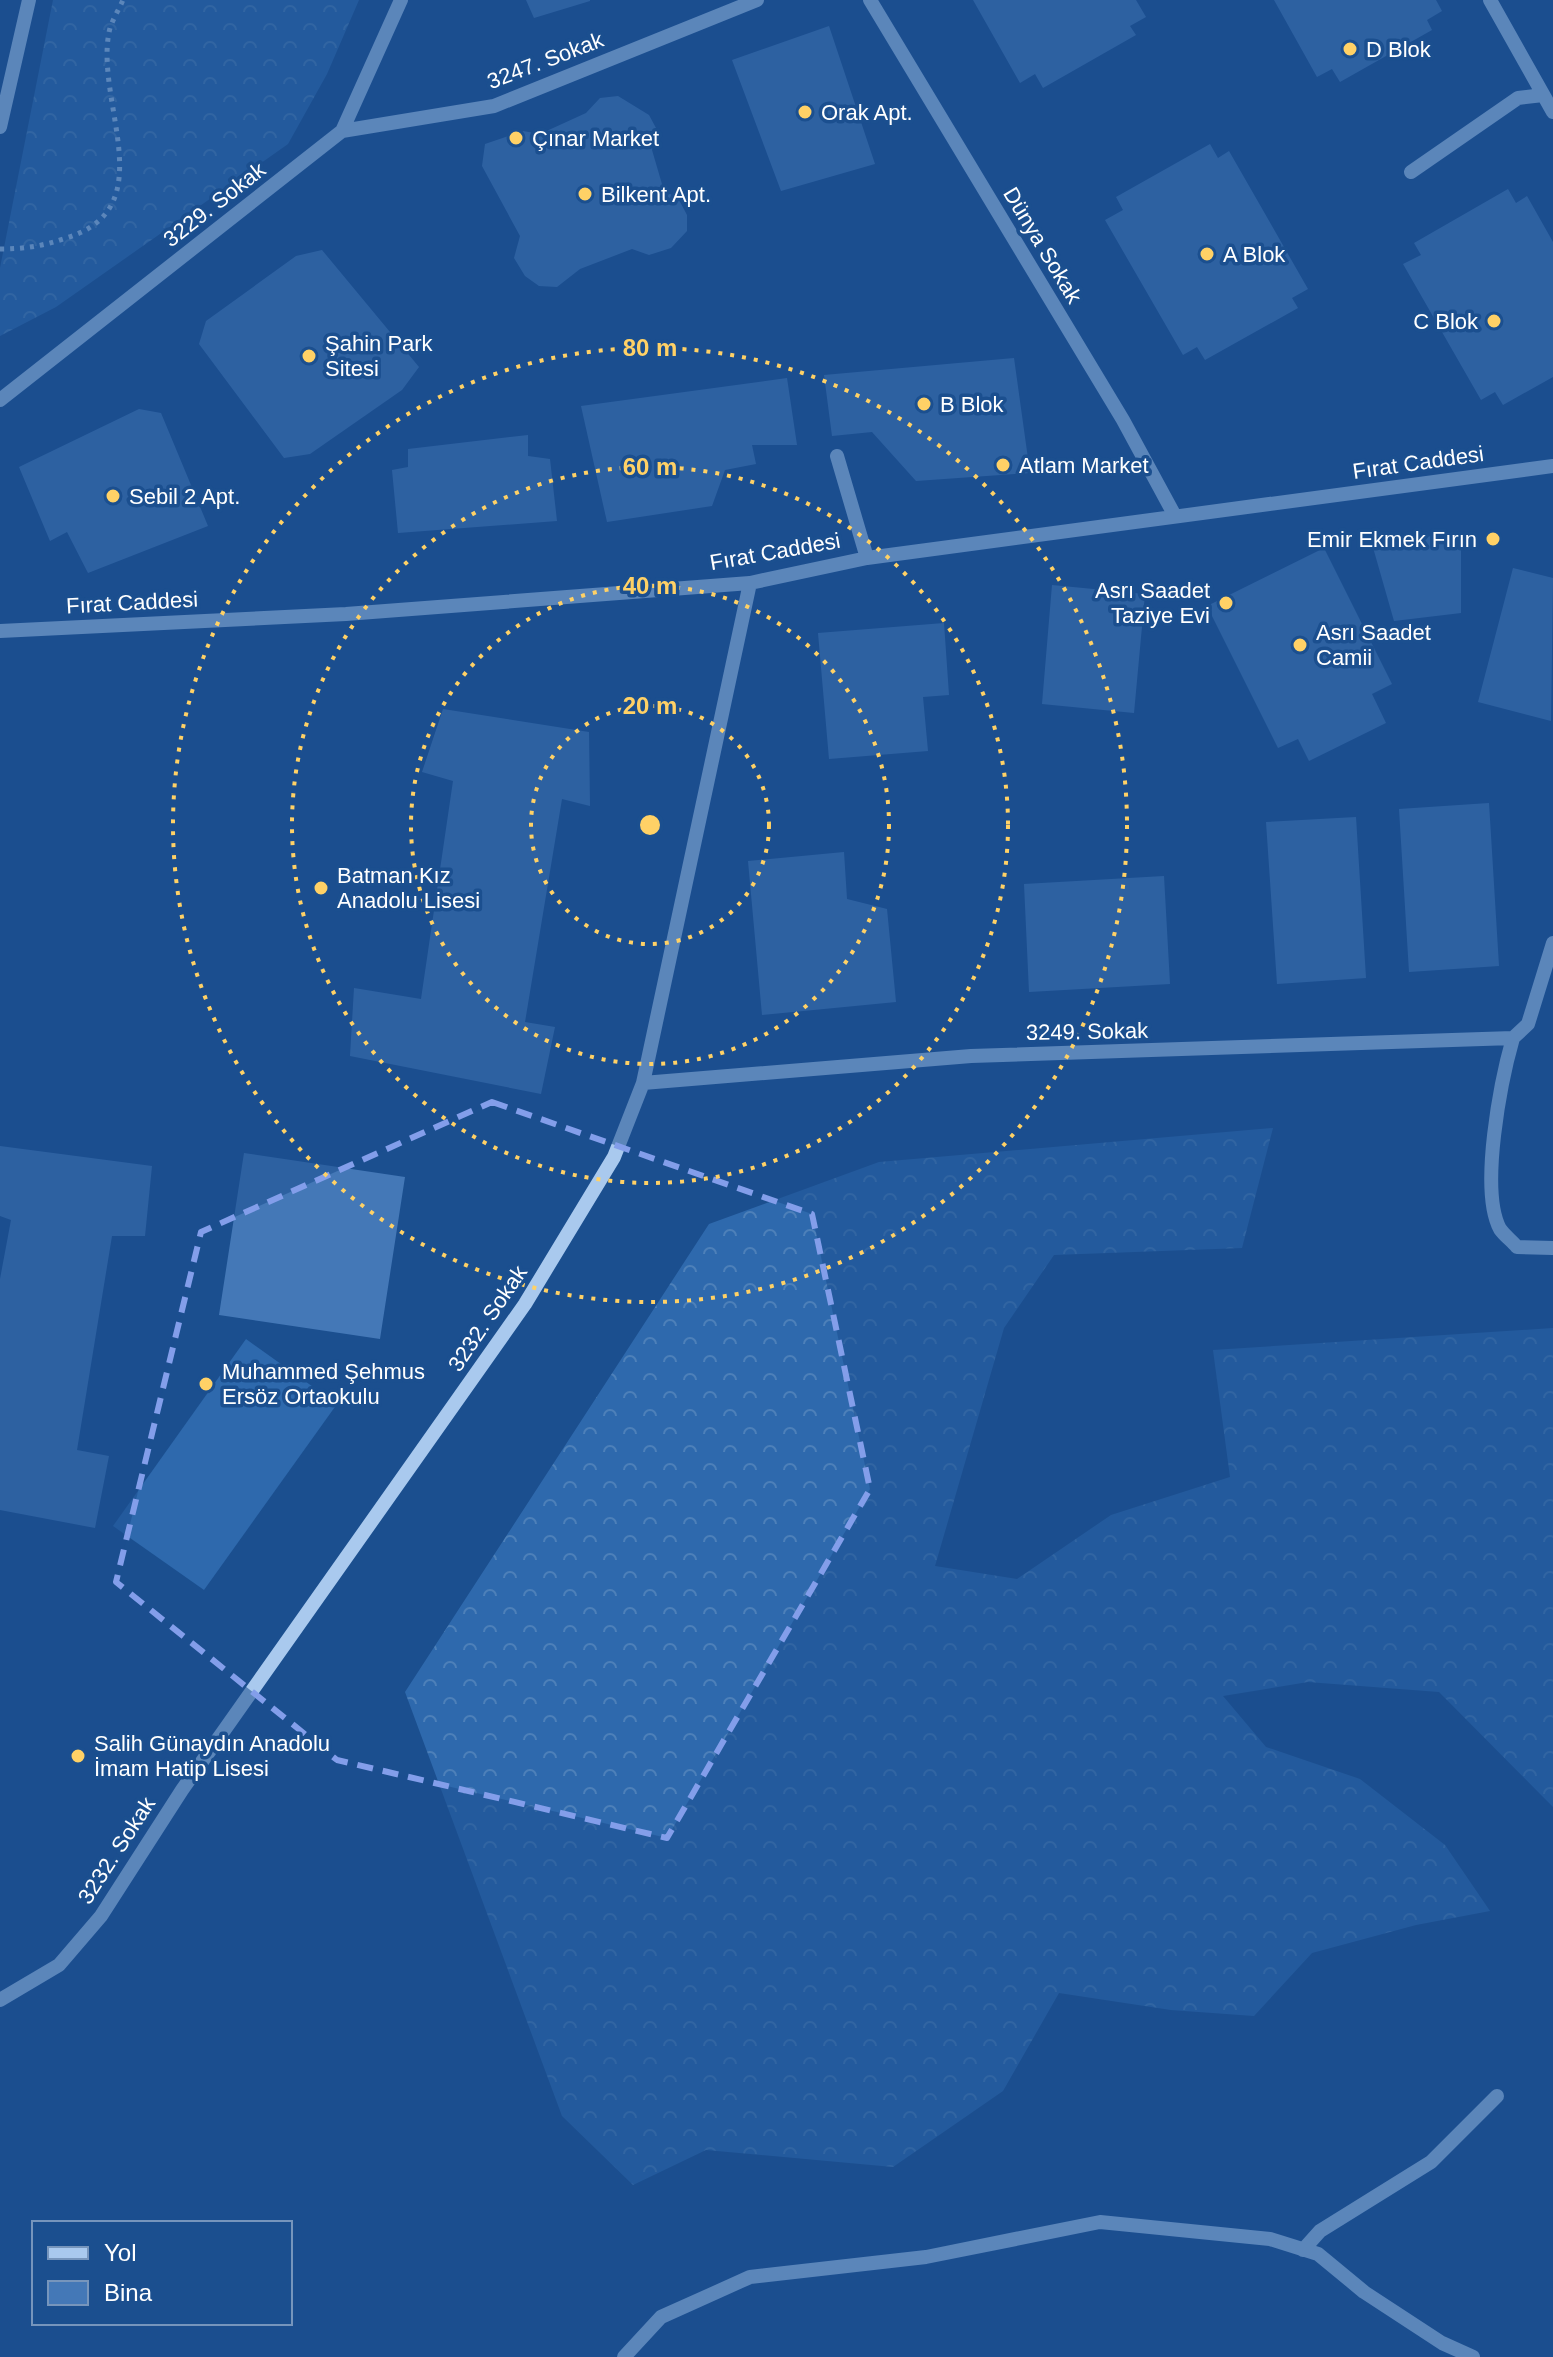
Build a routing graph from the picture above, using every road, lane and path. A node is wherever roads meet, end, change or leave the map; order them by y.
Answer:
1 (29, 0) edge
2 (123, 0) edge
3 (401, 0) edge
4 (757, 0) edge
5 (870, 0) edge
6 (1490, 0) edge
7 (1543, 95) junction
8 (1553, 112) edge
9 (0, 127) edge
10 (342, 131) junction
11 (1411, 172) dead end
12 (0, 249) edge
13 (0, 400) edge
14 (837, 456) dead end
15 (1553, 466) edge
16 (1175, 516) junction
17 (867, 558) junction
18 (750, 583) junction
19 (0, 631) edge
20 (1553, 943) edge
21 (1513, 1038) junction
22 (643, 1083) junction
23 (1553, 1248) edge
24 (0, 2000) edge
25 (1497, 2096) dead end
26 (1303, 2250) junction
27 (624, 2357) edge
28 (1473, 2357) edge

1 - 9 street
2 - 12 path
3 - 10 street, 3229. Sokak
4 - 10 street, 3247. Sokak
5 - 16 street, Dünya Sokak
6 - 7 street
7 - 8 street
7 - 11 street
10 - 13 street, 3229. Sokak
14 - 17 street
15 - 16 street, Fırat Caddesi
16 - 17 street, Fırat Caddesi
17 - 18 street, Fırat Caddesi
18 - 19 street, Fırat Caddesi
18 - 22 street, 3232. Sokak
20 - 21 street
21 - 22 street, 3249. Sokak
21 - 23 street
22 - 24 street, 3232. Sokak
25 - 26 street
26 - 27 street
26 - 28 street

